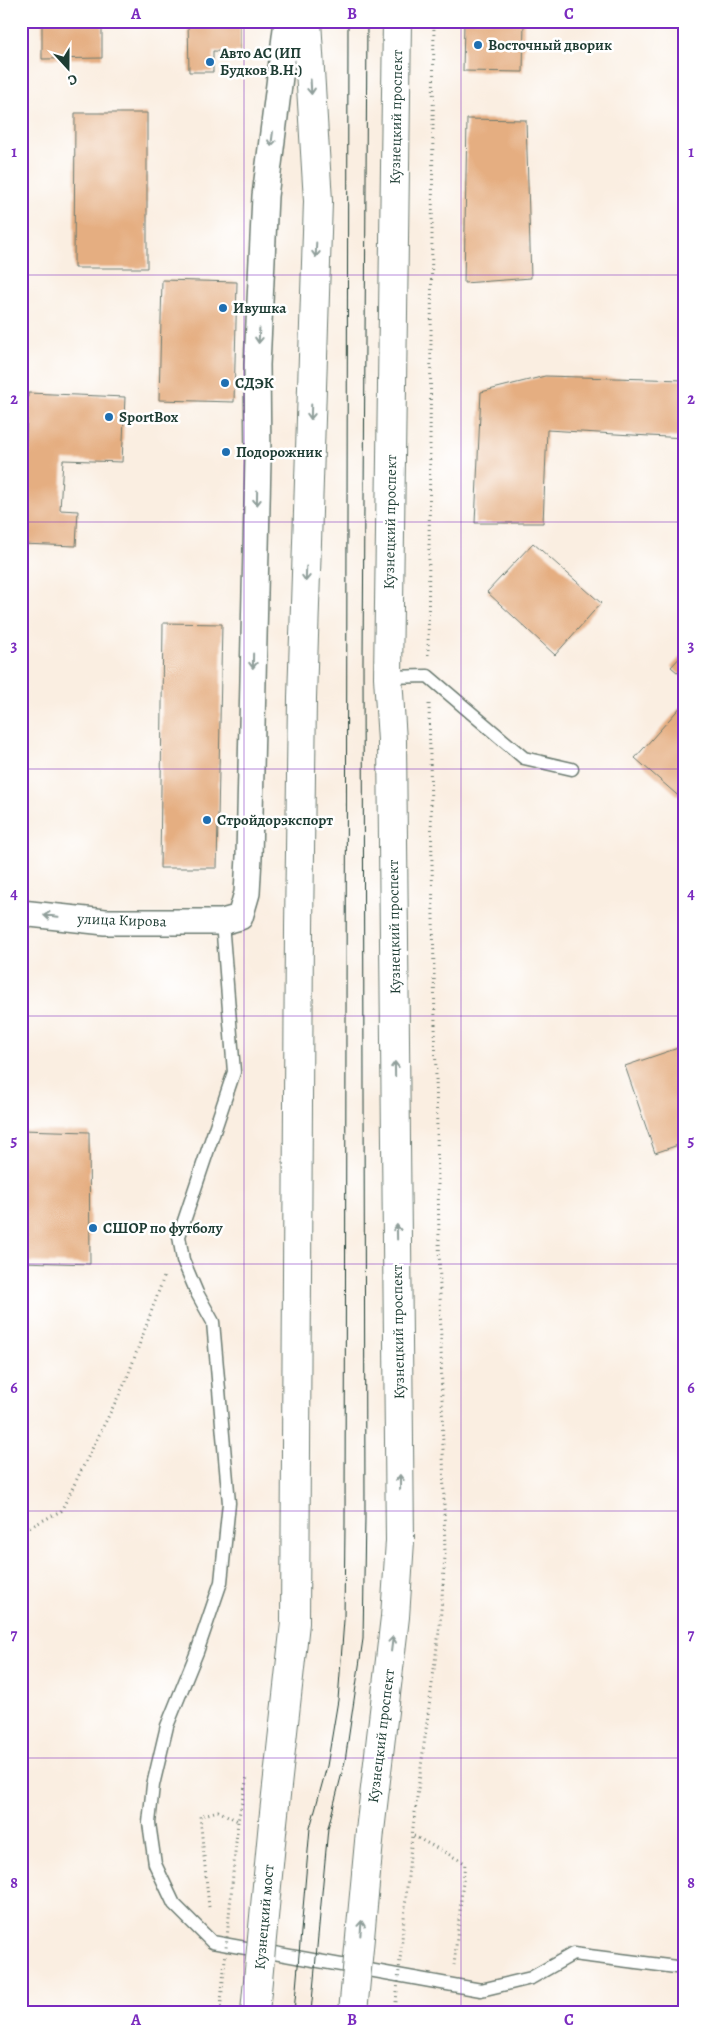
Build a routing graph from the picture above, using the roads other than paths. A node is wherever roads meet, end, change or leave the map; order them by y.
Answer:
1 (287, 21) edge
2 (307, 21) edge
3 (397, 21) edge
4 (388, 678) junction
5 (572, 769) dead end
6 (21, 913) edge
7 (222, 922) junction
8 (684, 1968) edge
9 (255, 2012) edge
10 (353, 2012) edge

1 -> 7 street
2 -> 9 main road, Кузнецкий мост, bridge
3 - 4 main road, Кузнецкий проспект
4 - 5 lane
10 -> 4 main road, Кузнецкий проспект, bridge
7 -> 6 street, улица Кирова
7 - 8 lane

